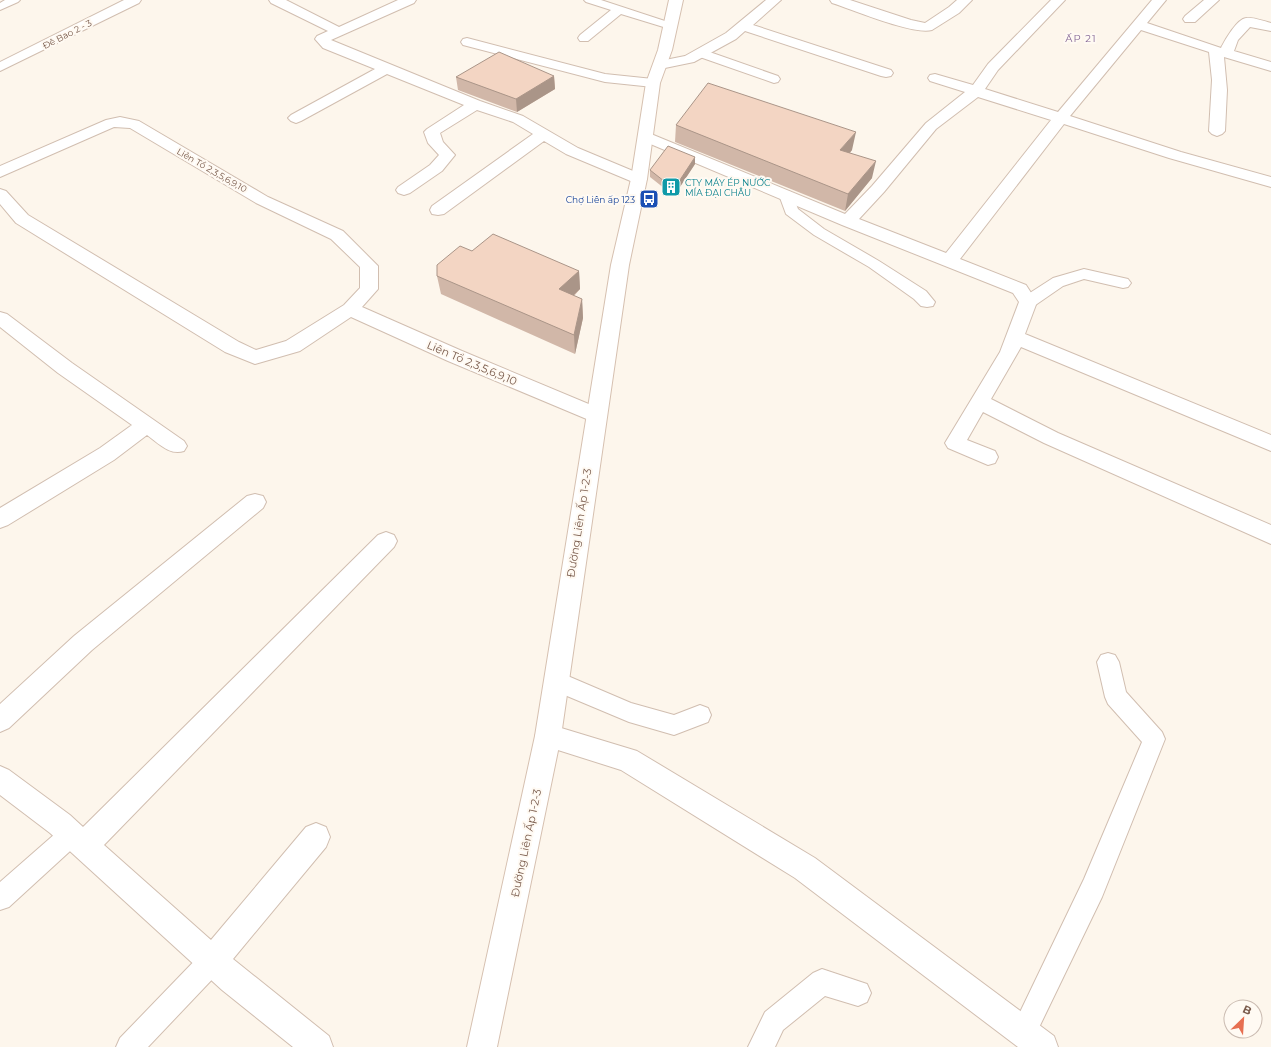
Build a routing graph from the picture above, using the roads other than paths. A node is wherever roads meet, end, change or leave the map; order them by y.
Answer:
1 (14, 0) edge
2 (134, 0) edge
3 (276, 0) edge
4 (409, 0) edge
5 (590, 0) edge
6 (676, 0) edge
7 (774, 0) edge
8 (837, 0) edge
9 (965, 0) edge
10 (1058, 0) edge
11 (1159, 0) edge
12 (1212, 0) edge
13 (390, 3) edge
14 (863, 3) edge
15 (0, 8) edge
16 (618, 10) junction
17 (1190, 20) dead end
18 (1139, 25) junction
19 (670, 26) junction
20 (744, 26) junction
21 (1271, 27) edge
22 (339, 32) junction
23 (584, 38) dead end
24 (467, 42) dead end
25 (1221, 51) junction
26 (701, 53) junction
27 (0, 67) edge
28 (1271, 67) edge
29 (387, 68) junction
30 (886, 73) dead end
31 (657, 74) junction
32 (935, 78) dead end
33 (774, 79) dead end
34 (976, 91) junction
35 (475, 104) junction
36 (296, 118) dead end
37 (1060, 119) junction
38 (1217, 131) dead end
39 (543, 134) junction
40 (646, 137) junction
41 (0, 172) edge
42 (639, 179) junction
43 (1271, 182) edge
44 (404, 190) dead end
45 (0, 194) edge
46 (786, 195) junction
47 (438, 210) dead end
48 (848, 221) junction
49 (950, 260) junction
50 (1122, 283) dead end
51 (927, 302) dead end
52 (1028, 302) junction
53 (350, 308) junction
54 (0, 318) edge
55 (1015, 337) junction
56 (979, 401) junction
57 (596, 415) junction
58 (146, 425) junction
59 (1271, 443) edge
60 (177, 446) dead end
61 (988, 457) dead end
62 (255, 502) dead end
63 (0, 519) edge
64 (1271, 535) edge
65 (386, 541) dead end
66 (1108, 662) dead end
67 (556, 681) junction
68 (700, 715) dead end
69 (0, 720) edge
70 (548, 736) junction
71 (0, 779) edge
72 (316, 837) dead end
73 (78, 840) junction
74 (0, 898) edge
75 (213, 960) junction
76 (858, 993) dead end
77 (1033, 1040) edge
78 (128, 1047) edge
79 (318, 1047) edge
80 (482, 1047) edge
81 (761, 1047) edge

1 - 15 lane
2 - 27 street, Đê Bao 2 - 3
3 - 22 street
4 - 13 street
5 - 16 lane
6 - 19 street, Đường Liên Ấp 1-2-3
7 - 20 street
8 - 14 street
9 - 14 street
10 - 34 street
11 - 18 street
12 - 17 street
13 - 22 street
16 - 19 lane
16 - 23 lane
18 - 25 street
18 - 37 street
19 - 31 street, Đường Liên Ấp 1-2-3
20 - 26 street
20 - 30 street
21 - 25 street
22 - 29 street
24 - 31 lane
25 - 28 street
25 - 38 street
26 - 31 street
26 - 33 lane
29 - 35 street
29 - 36 street
31 - 40 street, Đường Liên Ấp 1-2-3
32 - 34 street
34 - 37 street
34 - 48 street
35 - 39 street
35 - 44 street
37 - 43 street
37 - 49 street
39 - 42 street
39 - 47 street
40 - 42 street, Đường Liên Ấp 1-2-3
40 - 46 street
41 - 53 street, Liên Tổ 2,3,5,6,9,10
42 - 57 street, Đường Liên Ấp 1-2-3
45 - 53 street, Liên Tổ 2,3,5,6,9,10
46 - 48 street
46 - 51 lane
48 - 49 street
49 - 52 street
50 - 52 lane
52 - 55 street
53 - 57 street, Liên Tổ 2,3,5,6,9,10
54 - 58 street
55 - 56 street
55 - 59 street
56 - 61 street
56 - 64 street
57 - 67 street, Đường Liên Ấp 1-2-3
58 - 60 street
58 - 63 street
62 - 69 street
65 - 73 street
66 - 77 lane
67 - 68 lane
67 - 70 street, Đường Liên Ấp 1-2-3
70 - 77 street
70 - 80 street, Đường Liên Ấp 1-2-3
71 - 73 street
72 - 75 street
73 - 74 lane
73 - 75 street
75 - 78 lane
75 - 79 street
76 - 81 lane

